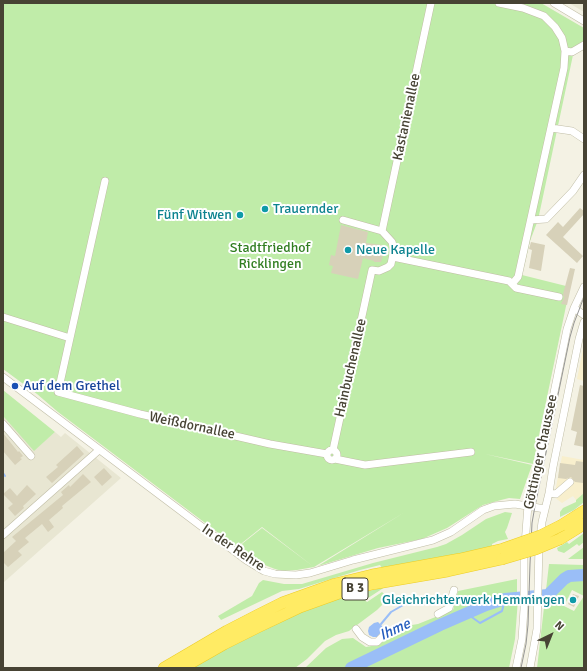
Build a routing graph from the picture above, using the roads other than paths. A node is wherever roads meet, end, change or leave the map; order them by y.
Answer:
1 (431, 3) edge
2 (498, 3) edge
3 (554, 3) edge
4 (584, 21) edge
5 (584, 45) edge
6 (566, 52) junction
7 (551, 128) junction
8 (584, 139) edge
9 (584, 175) edge
10 (105, 180) dead end
11 (343, 220) dead end
12 (531, 220) junction
13 (382, 230) junction
14 (393, 257) junction
15 (512, 284) junction
16 (584, 288) edge
17 (560, 298) dead end
18 (584, 305) edge
19 (574, 308) junction
20 (584, 315) edge
21 (3, 317) edge
22 (584, 322) edge
23 (70, 338) junction
24 (581, 340) edge
25 (3, 377) edge
26 (3, 424) edge
27 (99, 450) junction
28 (471, 452) dead end
29 (32, 456) dead end
30 (331, 458) junction
31 (570, 482) dead end
32 (549, 493) junction
33 (528, 505) junction
34 (545, 508) junction
35 (584, 511) edge
36 (584, 524) edge
37 (3, 535) edge
38 (503, 554) junction
39 (454, 590) dead end
40 (438, 614) dead end
41 (356, 629) dead end
42 (386, 633) dead end
43 (164, 668) edge
44 (182, 668) edge
45 (516, 668) edge
46 (530, 668) edge

1 - 13 street, Kastanienallee
2 - 6 street
3 - 4 street
5 - 6 street
6 - 7 street
7 - 8 street
7 - 12 street
9 - 12 street
10 - 23 street
11 - 13 street
12 - 15 street
13 - 14 street
14 - 15 street
14 - 30 street, Hainbuchenallee
15 - 17 street
16 - 19 street, Göttinger Chaussee
18 - 19 street
19 - 20 street
19 - 33 street, Göttinger Chaussee
21 - 23 street
22 - 24 street, Göttinger Chaussee
23 - 30 street, Weißdornallee
24 - 32 street, Göttinger Chaussee
25 - 27 street, In der Rehre
26 - 29 street
27 - 33 street, In der Rehre
27 - 37 street
28 - 30 street, Weißdornallee
31 - 32 street
32 - 34 street, Göttinger Chaussee
33 - 34 street, In der Rehre
33 - 45 street, Göttinger Chaussee
34 - 46 street, Göttinger Chaussee
35 - 38 highway, B 3, bridge
36 - 38 highway, B 3, bridge
38 - 43 highway, B 3
38 - 44 highway, B 3
39 - 40 street
41 - 42 street

